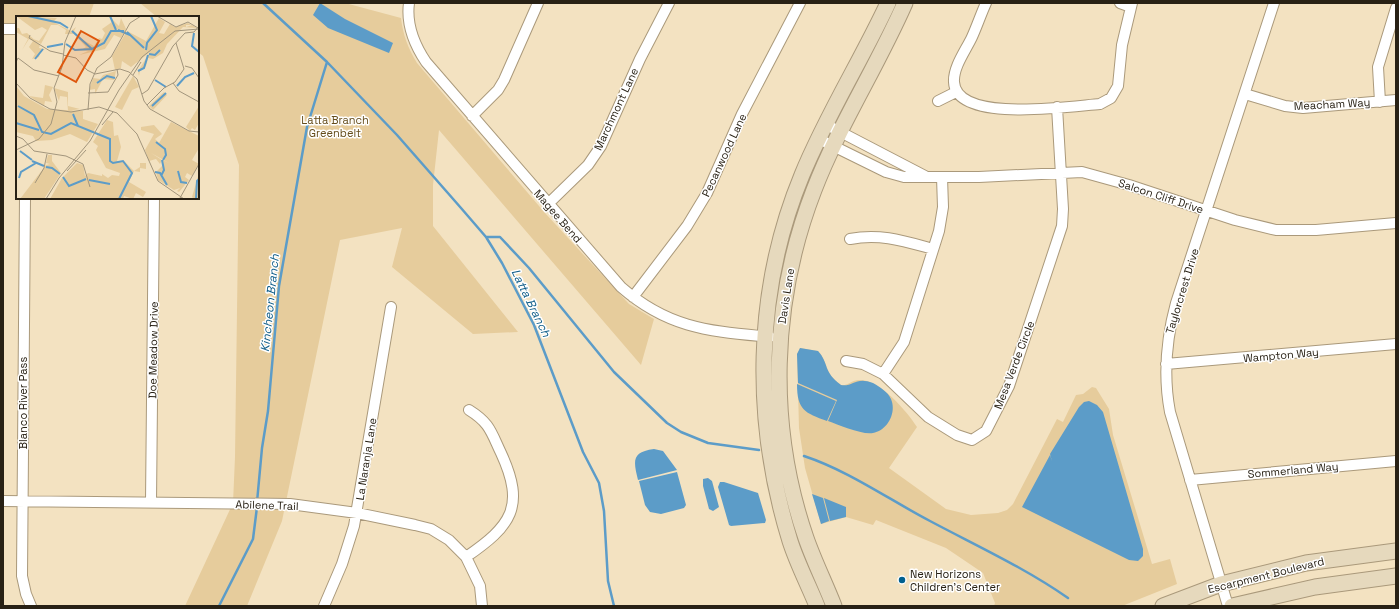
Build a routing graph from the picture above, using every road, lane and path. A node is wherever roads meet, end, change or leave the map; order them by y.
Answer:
1 (409, 3) edge
2 (538, 3) edge
3 (669, 3) edge
4 (800, 3) edge
5 (888, 3) edge
6 (905, 3) edge
7 (986, 3) edge
8 (1120, 3) edge
9 (1274, 3) edge
10 (1132, 5) edge
11 (1396, 8) edge
12 (3, 29) edge
13 (16, 29) edge
14 (956, 92) junction
15 (1245, 94) junction
16 (1396, 100) edge
17 (938, 101) dead end
18 (1380, 102) junction
19 (1057, 108) junction
20 (472, 116) junction
21 (833, 128) junction
22 (819, 139) junction
23 (833, 146) junction
24 (1061, 172) junction
25 (925, 176) junction
26 (942, 177) junction
27 (25, 199) edge
28 (154, 199) edge
29 (548, 204) junction
30 (1207, 211) junction
31 (1396, 223) edge
32 (850, 239) dead end
33 (933, 249) junction
34 (633, 297) junction
35 (391, 307) dead end
36 (765, 336) junction
37 (780, 337) junction
38 (1396, 344) edge
39 (846, 362) dead end
40 (1166, 364) junction
41 (883, 374) junction
42 (469, 410) dead end
43 (1396, 461) edge
44 (1190, 480) junction
45 (3, 501) edge
46 (22, 501) junction
47 (151, 502) junction
48 (357, 514) junction
49 (1396, 551) edge
50 (466, 557) junction
51 (1396, 576) edge
52 (1221, 584) junction
53 (31, 606) edge
54 (324, 606) edge
55 (482, 606) edge
56 (816, 606) edge
57 (834, 606) edge
58 (1163, 606) edge
59 (1228, 606) edge
60 (1232, 606) edge

1 - 20 street, Magee Bend
2 - 20 street
3 - 29 street, Marchmont Lane
4 - 34 street, Pecanwood Lane
5 - 21 main road, Davis Lane
6 - 21 main road, Davis Lane
7 - 14 street
8 - 10 street
9 - 15 street, Taylorcrest Drive
10 - 19 street
11 - 18 street
12 - 13 street
14 - 17 street
14 - 19 street
15 - 18 street, Meacham Way
15 - 30 street, Taylorcrest Drive
16 - 18 street, Meacham Way
19 - 24 street, Mesa Verde Circle
20 - 29 street, Magee Bend
21 - 22 main road, Davis Lane
21 - 23 main road, Davis Lane
21 - 25 street, Salcon Cliff Drive
22 - 23 street, Salcon Cliff Drive
22 - 36 main road, Davis Lane
23 - 25 street, Salcon Cliff Drive
23 - 37 main road, Davis Lane
24 - 26 street, Salcon Cliff Drive
24 - 30 street, Salcon Cliff Drive
24 - 41 street, Mesa Verde Circle
25 - 26 street, Salcon Cliff Drive
26 - 33 street
27 - 46 street, Blanco River Pass
28 - 47 street, Doe Meadow Drive
29 - 34 street, Magee Bend
30 - 31 street, Salcon Cliff Drive
30 - 40 street, Taylorcrest Drive
32 - 33 street
33 - 41 street
34 - 36 street, Magee Bend
35 - 48 street, La Naranja Lane
36 - 37 street, Magee Bend
36 - 56 main road, Davis Lane
37 - 57 main road, Davis Lane
38 - 40 street, Wampton Way
39 - 41 street, Mesa Verde Circle
40 - 44 street, Taylorcrest Drive
42 - 50 street
43 - 44 street, Sommerland Way
44 - 52 street, Taylorcrest Drive
45 - 46 street, Abilene Trail
46 - 47 street, Abilene Trail
46 - 53 street, Blanco River Pass
47 - 48 street, Abilene Trail
48 - 50 street, Abilene Trail
48 - 54 street, La Naranja Lane
49 - 52 main road, Escarpment Boulevard
50 - 55 street, Abilene Trail
51 - 60 main road, Escarpment Boulevard
52 - 58 main road, Escarpment Boulevard
52 - 59 street, Taylorcrest Drive

